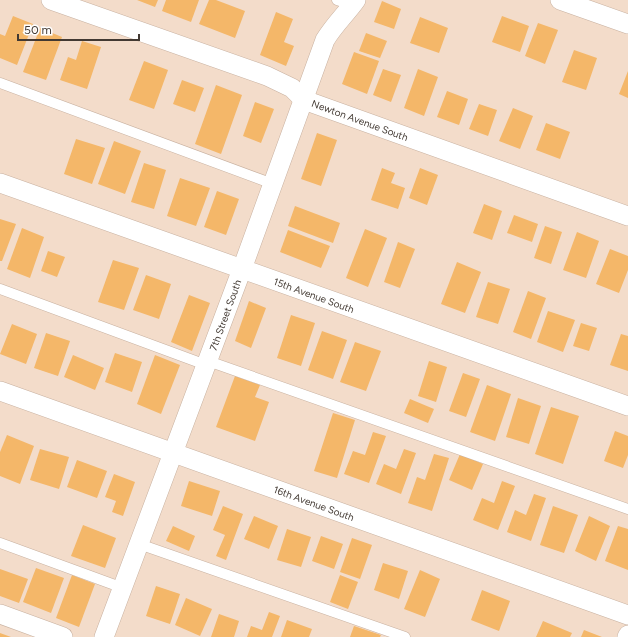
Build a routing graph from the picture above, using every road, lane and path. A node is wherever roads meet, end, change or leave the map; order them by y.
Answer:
1 (51, 0) edge
2 (560, 0) edge
3 (348, 2) edge
4 (628, 24) edge
5 (0, 83) edge
6 (304, 100) junction
7 (0, 184) edge
8 (273, 184) junction
9 (628, 216) edge
10 (242, 269) junction
11 (0, 289) edge
12 (207, 363) junction
13 (0, 391) edge
14 (628, 406) edge
15 (174, 452) junction
16 (628, 509) edge
17 (0, 543) edge
18 (139, 544) junction
19 (123, 588) junction
20 (0, 614) edge
21 (628, 615) edge
22 (64, 637) edge
23 (104, 637) edge
24 (405, 637) edge

1 - 6 street, Newton Avenue South
2 - 4 street
3 - 6 street, 7th Street South
5 - 8 lane
6 - 8 street, 7th Street South
6 - 9 street, Newton Avenue South
7 - 10 street, 15th Avenue South
8 - 10 street, 7th Street South
10 - 12 street, 7th Street South
10 - 14 street, 15th Avenue South
11 - 12 lane
12 - 15 street, 7th Street South
12 - 16 lane
13 - 15 street, 16th Avenue South
15 - 18 street, 7th Street South
15 - 21 street, 16th Avenue South
17 - 19 lane
18 - 19 street, 7th Street South
18 - 24 lane
19 - 23 street, 7th Street South
20 - 22 street

